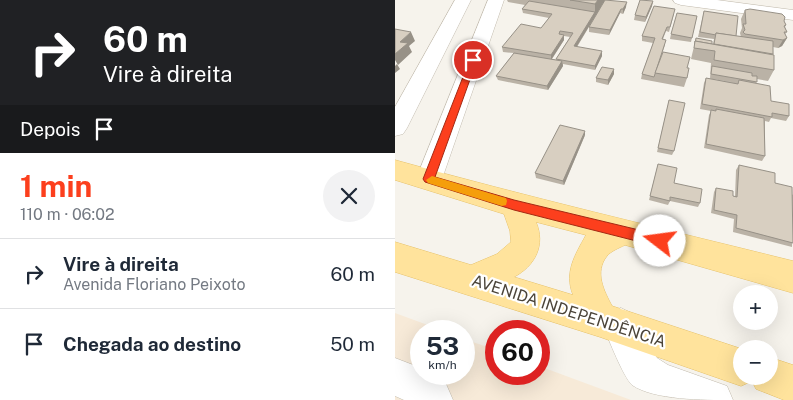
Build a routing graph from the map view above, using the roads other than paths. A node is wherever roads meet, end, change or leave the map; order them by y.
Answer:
1 (463, 0) edge
2 (496, 0) edge
3 (681, 0) edge
4 (793, 15) edge
5 (440, 41) junction
6 (479, 43) junction
7 (395, 128) edge
8 (395, 170) edge
9 (429, 179) junction
10 (514, 205) junction
11 (622, 231) junction
12 (395, 257) edge
13 (793, 277) edge
14 (472, 280) junction
15 (611, 323) junction
16 (733, 364) edge
17 (395, 377) edge
18 (778, 379) edge
19 (793, 384) edge
20 (433, 400) edge
21 (713, 400) edge

1 - 5 street
2 - 6 street
3 - 4 street
5 - 6 street
5 - 7 street
6 - 9 street
8 - 9 main road
9 - 10 main road
10 - 11 main road
10 - 14 main road
11 - 13 main road
11 - 15 main road
12 - 14 main road, AVENIDA INDEPENDÊNCIA
14 - 15 main road, AVENIDA INDEPENDÊNCIA
15 - 16 main road, AVENIDA INDEPENDÊNCIA
15 - 21 street
17 - 20 street
18 - 19 main road

